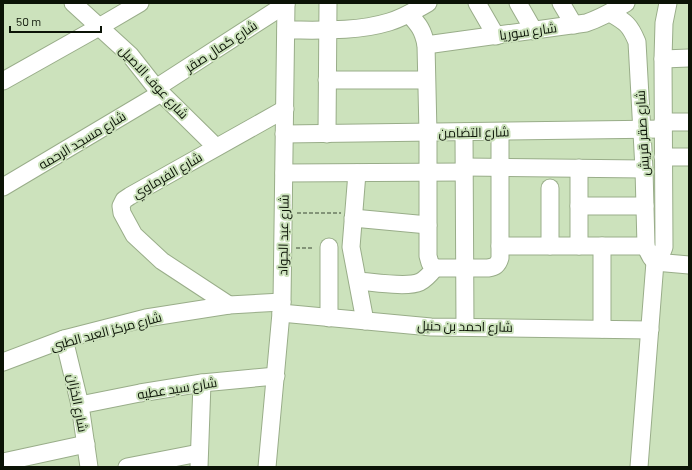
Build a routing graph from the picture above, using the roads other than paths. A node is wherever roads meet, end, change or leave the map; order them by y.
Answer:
1 (73, 3) edge
2 (140, 3) edge
3 (328, 3) edge
4 (428, 3) edge
5 (477, 3) edge
6 (518, 3) edge
7 (561, 3) edge
8 (626, 3) edge
9 (668, 3) edge
10 (286, 4) edge
11 (610, 13) junction
12 (409, 14) junction
13 (574, 25) junction
14 (99, 27) junction
15 (286, 30) junction
16 (328, 30) junction
17 (534, 31) junction
18 (496, 36) junction
19 (426, 45) junction
20 (689, 58) edge
21 (663, 59) junction
22 (327, 80) junction
23 (426, 80) junction
24 (3, 81) edge
25 (159, 90) junction
26 (285, 109) junction
27 (689, 122) edge
28 (663, 126) junction
29 (642, 130) junction
30 (464, 132) junction
31 (500, 132) junction
32 (428, 133) junction
33 (284, 134) junction
34 (327, 134) junction
35 (216, 147) junction
36 (663, 157) junction
37 (689, 157) edge
38 (500, 167) junction
39 (579, 168) junction
40 (464, 169) junction
41 (644, 169) junction
42 (357, 172) junction
43 (428, 172) junction
44 (284, 173) junction
45 (3, 187) edge
46 (550, 188) dead end
47 (579, 206) junction
48 (645, 206) junction
49 (354, 216) junction
50 (428, 225) junction
51 (500, 246) junction
52 (550, 246) junction
53 (579, 246) junction
54 (602, 246) junction
55 (646, 246) junction
56 (329, 248) dead end
57 (655, 262) junction
58 (689, 264) edge
59 (436, 268) junction
60 (464, 268) junction
61 (358, 281) junction
62 (230, 305) junction
63 (282, 308) junction
64 (329, 318) junction
65 (365, 321) junction
66 (465, 327) junction
67 (602, 329) junction
68 (650, 330) junction
69 (64, 339) junction
70 (3, 362) edge
71 (276, 376) junction
72 (202, 383) junction
73 (80, 405) junction
74 (86, 444) junction
75 (199, 460) edge
76 (9, 463) edge
77 (89, 467) edge
78 (127, 467) edge
79 (267, 467) edge
80 (639, 467) edge

1 - 14 street, شارع عوف الاصيل
2 - 14 street
3 - 16 street
4 - 12 street
5 - 18 street
6 - 17 street
7 - 13 street
8 - 11 street, شارع سوريا
9 - 21 street, شارع صقر قريش
10 - 15 street, شارع عبد الجواد
10 - 25 street, شارع كمال صقر
11 - 13 street, شارع سوريا
11 - 29 street, شارع صقر قريش
12 - 16 street
12 - 19 street
13 - 17 street, شارع سوريا
14 - 24 street
14 - 25 street, شارع عوف الاصيل
15 - 16 street
15 - 26 street, شارع عبد الجواد
16 - 22 street
17 - 18 street, شارع سوريا
18 - 19 street, شارع سوريا
19 - 23 street
20 - 21 street
21 - 28 street, شارع صقر قريش
22 - 23 street
22 - 34 street
23 - 32 street
25 - 35 street, شارع عوف الاصيل
25 - 45 street, شارع مسجد الرحمه
26 - 33 street, شارع عبد الجواد
26 - 35 street, شارع الفرماوي
27 - 28 street, شارع التضامن
28 - 29 street, شارع التضامن
28 - 36 street, شارع صقر قريش
29 - 31 street, شارع التضامن
29 - 41 street, شارع صقر قريش
30 - 31 street, شارع التضامن
30 - 32 street, شارع التضامن
30 - 40 street
31 - 38 street
32 - 34 street, شارع التضامن
32 - 43 street
33 - 34 street, شارع التضامن
33 - 44 street, شارع عبد الجواد
35 - 62 street, شارع الفرماوي
36 - 37 street
36 - 57 street, شارع صقر قريش
38 - 39 street
38 - 40 street
38 - 51 street
39 - 41 street
39 - 47 street
40 - 43 street
40 - 60 street
41 - 48 street, شارع صقر قريش
42 - 43 street
42 - 44 street
42 - 49 street
43 - 50 street
44 - 63 street, شارع عبد الجواد
46 - 52 street
47 - 48 street
47 - 53 street
48 - 55 street, شارع صقر قريش
49 - 50 street
49 - 61 street
50 - 59 street
51 - 52 street
51 - 60 street
52 - 53 street
53 - 54 street
54 - 55 street
54 - 67 street
55 - 57 street, شارع صقر قريش
56 - 64 street
57 - 58 street
57 - 68 street, شارع صقر قريش
59 - 60 street
59 - 61 street
60 - 66 street
61 - 65 street
62 - 63 street, شارع مركز العبد الطبى
62 - 69 street, شارع مركز العبد الطبى
63 - 64 street, شارع احمد بن حنبل
63 - 71 street, شارع عبد الجواد
64 - 65 street, شارع احمد بن حنبل
65 - 66 street, شارع احمد بن حنبل
66 - 67 street, شارع احمد بن حنبل
67 - 68 street, شارع احمد بن حنبل
68 - 80 street, شارع صقر قريش
69 - 70 street, شارع مركز العبد الطبى
69 - 73 street, شارع الخزان
71 - 72 street, شارع سيد عطيه
71 - 79 street, شارع عبد الجواد
72 - 73 street, شارع سيد عطيه
72 - 75 street
73 - 74 street, شارع الخزان
74 - 76 street
74 - 77 street, شارع الخزان
75 - 78 street

